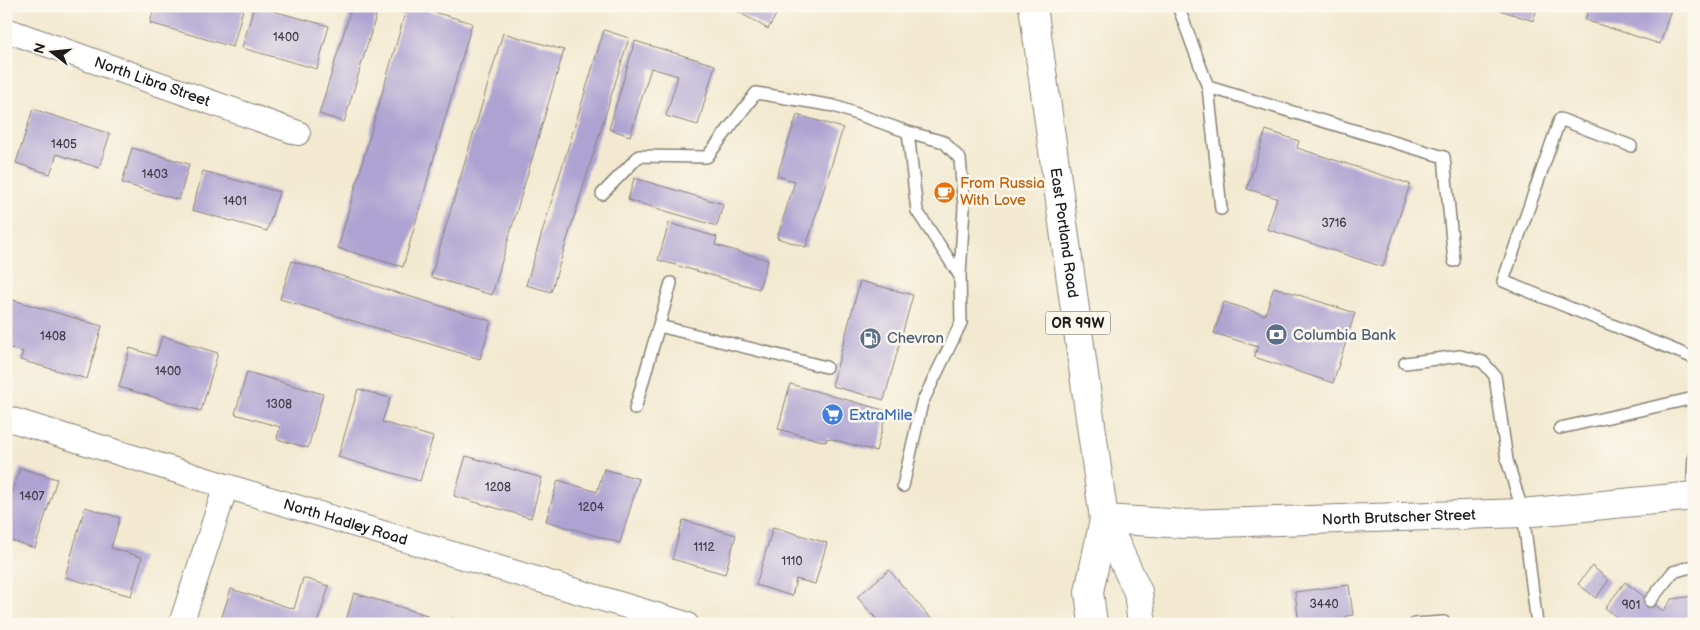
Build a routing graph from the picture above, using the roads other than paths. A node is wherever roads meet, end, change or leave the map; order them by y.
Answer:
1 (1033, 6) edge
2 (1178, 6) edge
3 (6, 30) edge
4 (1208, 87) junction
5 (908, 132) junction
6 (298, 133) dead end
7 (1631, 146) dead end
8 (602, 194) dead end
9 (1221, 209) dead end
10 (1454, 261) dead end
11 (960, 276) junction
12 (671, 283) dead end
13 (659, 326) junction
14 (1694, 358) edge
15 (1405, 363) dead end
16 (826, 367) dead end
17 (1694, 398) edge
18 (636, 409) dead end
19 (6, 418) edge
20 (1560, 428) dead end
21 (1694, 457) edge
22 (226, 486) junction
23 (903, 486) dead end
24 (1693, 496) edge
25 (1523, 513) junction
26 (1104, 519) junction
27 (1694, 566) edge
28 (1650, 602) dead end
29 (181, 624) edge
30 (686, 624) edge
31 (1093, 624) edge
32 (1142, 624) edge
33 (1415, 624) edge
34 (1444, 624) edge
35 (1537, 624) edge

1 - 26 main road, East Portland Road / OR 99W
2 - 4 lane
3 - 6 street, North Libra Street
4 - 9 lane
4 - 10 lane
5 - 8 lane
5 - 11 lane
5 - 11 lane
7 - 14 lane
11 - 23 lane
12 - 13 lane
13 - 16 lane
13 - 18 lane
15 - 25 lane
17 - 20 lane
19 - 22 street, North Hadley Road
21 - 24 lane
22 - 29 street
22 - 30 street, North Hadley Road
24 - 25 main road, North Brutscher Street
25 - 26 main road, North Brutscher Street
25 - 35 lane
26 - 31 main road, East Portland Road / OR 99W
26 - 32 main road, East Portland Road / OR 99W
27 - 28 lane
33 - 34 lane

